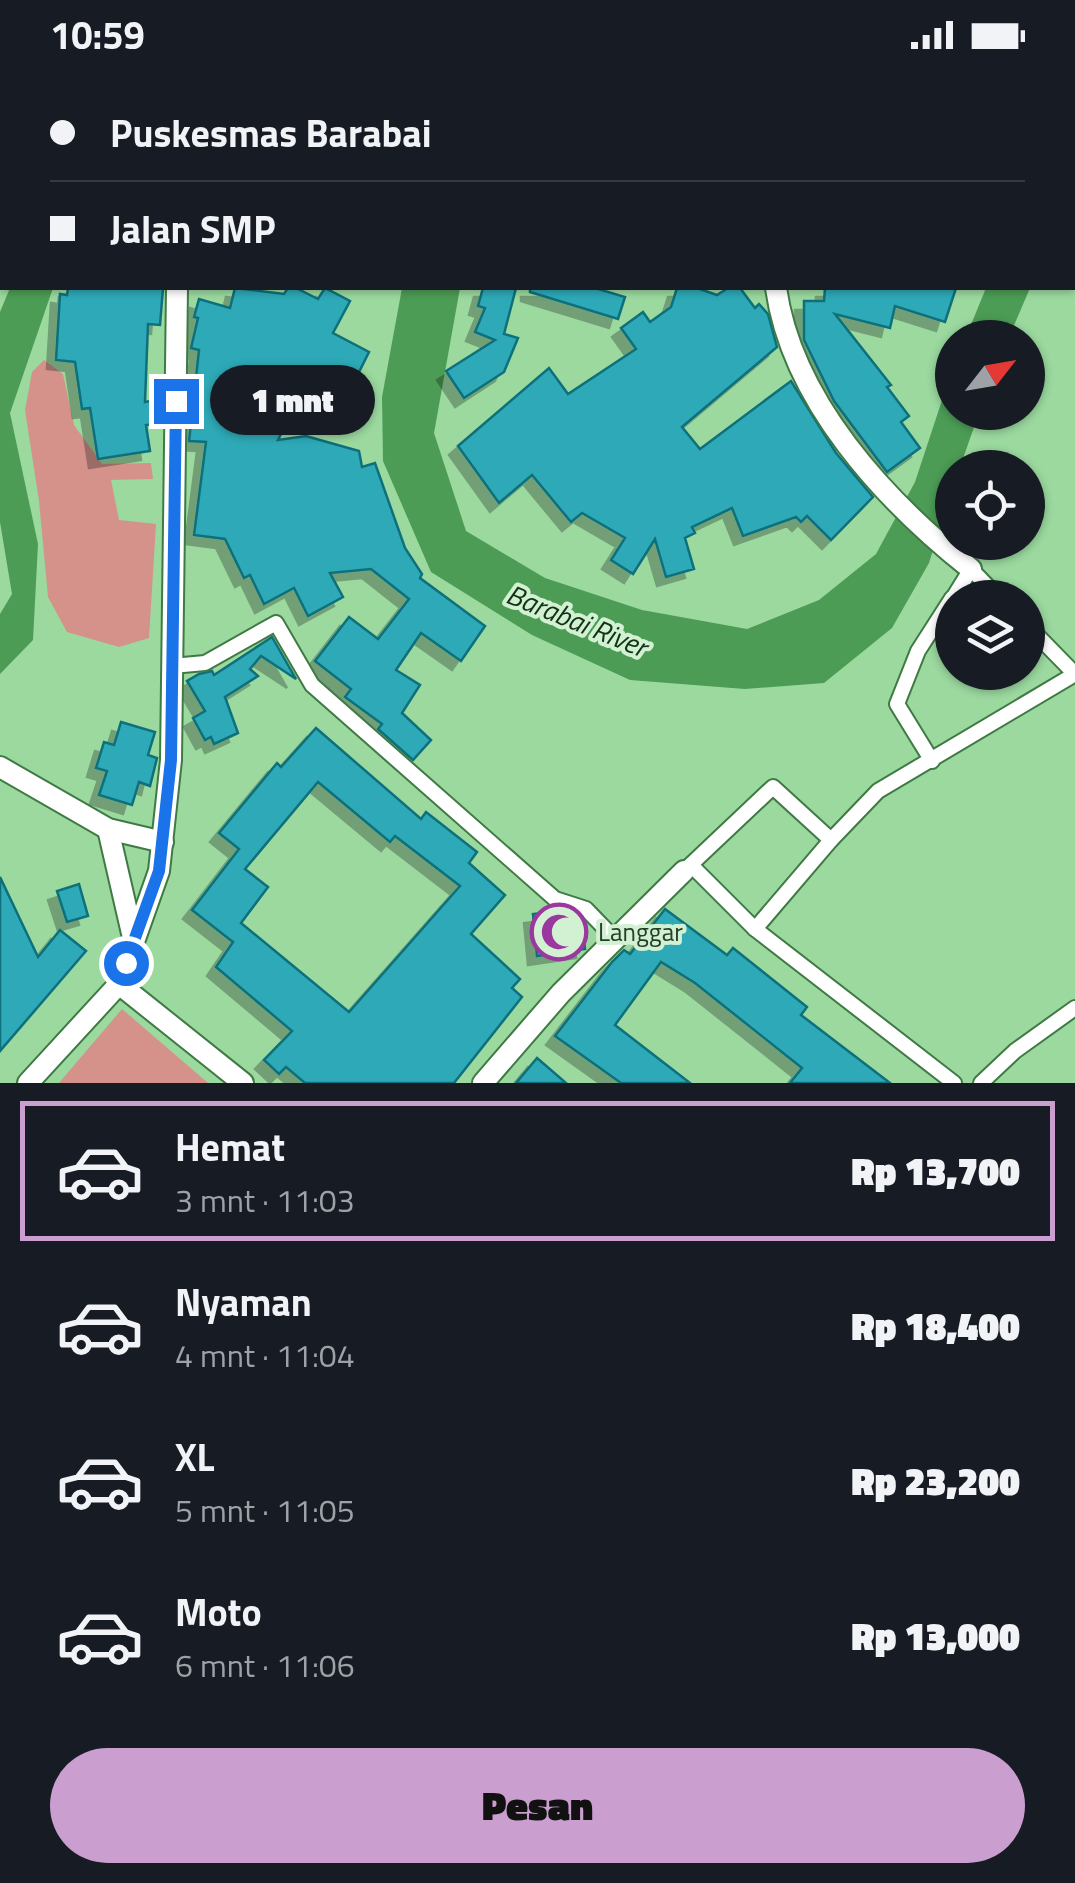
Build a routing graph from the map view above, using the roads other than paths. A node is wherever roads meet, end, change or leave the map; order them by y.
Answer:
1 (177, 290) edge
2 (777, 290) edge
3 (971, 570) junction
4 (965, 580) edge
5 (981, 580) edge
6 (935, 625) edge
7 (1045, 643) edge
8 (172, 666) junction
9 (932, 761) junction
10 (0, 767) edge
11 (108, 828) junction
12 (831, 840) junction
13 (162, 842) junction
14 (687, 868) junction
15 (756, 929) junction
16 (615, 940) junction
17 (134, 942) junction
18 (119, 984) junction
19 (1075, 1008) edge
20 (28, 1083) edge
21 (243, 1083) edge
22 (483, 1083) edge
23 (954, 1083) edge
24 (981, 1083) edge

1 - 8 street
2 - 3 street
3 - 4 street
3 - 5 street
6 - 9 street
7 - 9 street
8 - 13 street
8 - 16 street
9 - 12 street
10 - 11 street
11 - 13 street
11 - 17 street
12 - 14 street
12 - 15 street
13 - 17 street
14 - 15 street
14 - 16 street
15 - 23 street
16 - 22 street
17 - 18 street
18 - 20 street
18 - 21 street
19 - 24 street

